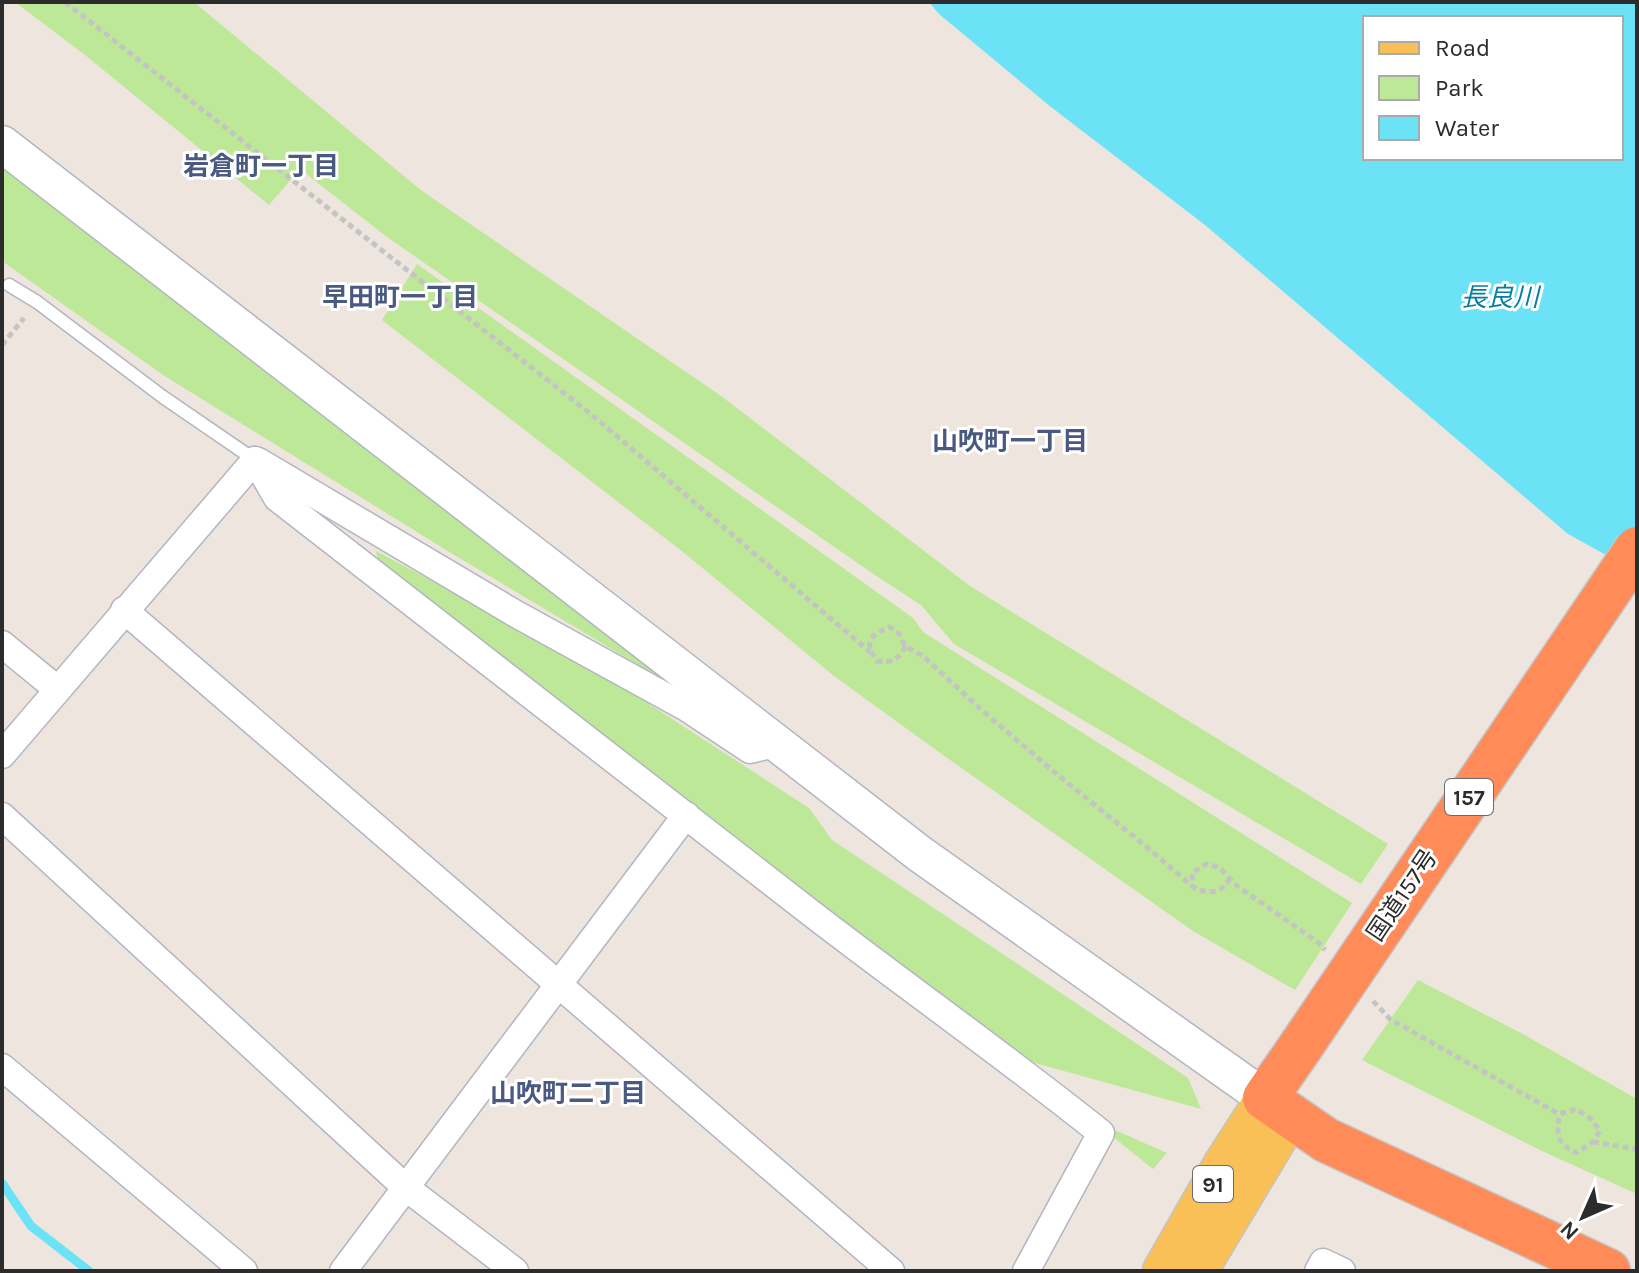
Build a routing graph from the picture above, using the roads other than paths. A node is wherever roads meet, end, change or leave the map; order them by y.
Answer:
1 (2, 144) edge
2 (9, 285) dead end
3 (255, 460) junction
4 (1637, 549) edge
5 (1637, 595) edge
6 (124, 610) junction
7 (2, 644) edge
8 (57, 689) junction
9 (778, 743) junction
10 (2, 755) edge
11 (686, 815) junction
12 (2, 816) edge
13 (558, 984) junction
14 (1312, 1052) junction
15 (2, 1067) edge
16 (1278, 1107) junction
17 (405, 1187) junction
18 (244, 1271) edge
19 (343, 1271) edge
20 (515, 1271) edge
21 (891, 1271) edge
22 (1026, 1271) edge
23 (1163, 1271) edge
24 (1197, 1271) edge
25 (1318, 1271) edge
26 (1342, 1271) edge
27 (1608, 1271) edge

1 - 9 street
2 - 3 lane
3 - 6 street
3 - 9 street
3 - 11 street
4 - 14 highway, 国道157号 / 157, bridge
5 - 14 highway, 国道157号 / 157
6 - 8 street
6 - 13 street
7 - 8 street
8 - 10 street
9 - 16 street
11 - 13 street
11 - 22 street
12 - 17 street
13 - 17 street
13 - 21 street
14 - 16 highway, 国道157号 / 157
15 - 18 street
16 - 23 main road, 91
16 - 24 main road, 91
16 - 27 highway
17 - 19 street
17 - 20 street
25 - 26 street

